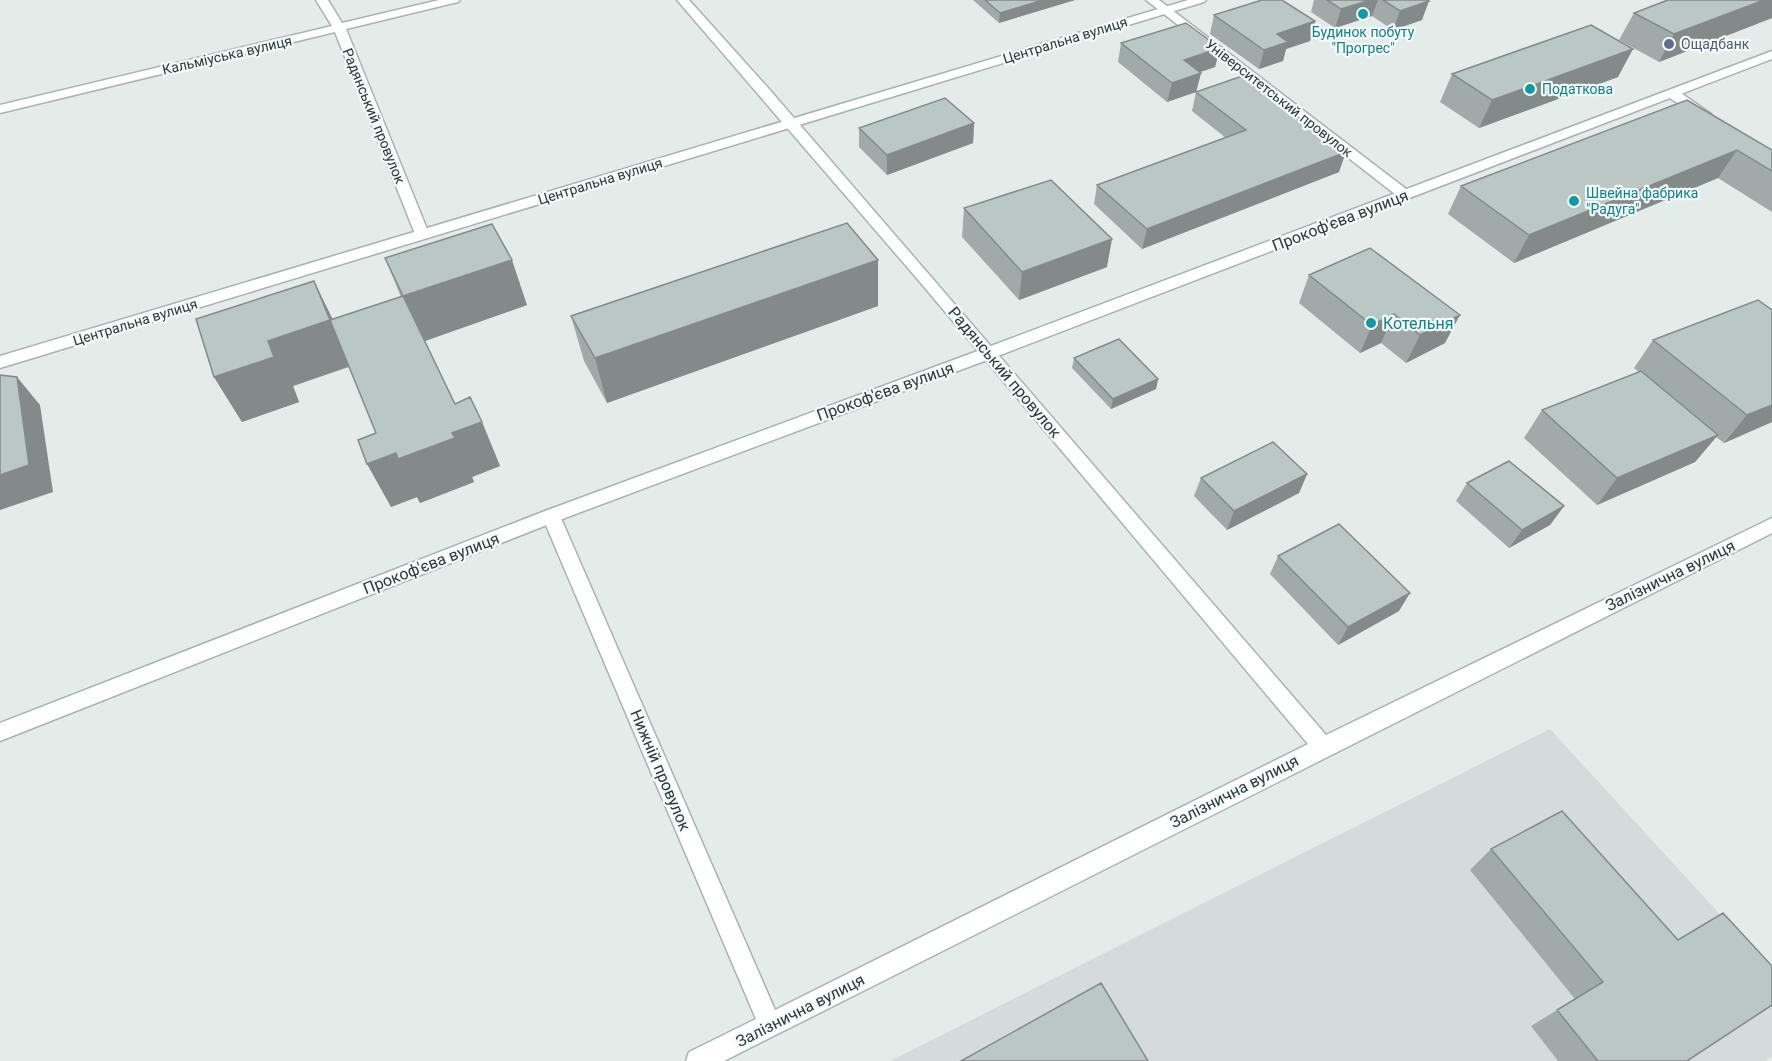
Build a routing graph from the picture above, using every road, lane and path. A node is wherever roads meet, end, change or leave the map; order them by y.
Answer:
1 (322, 0) edge
2 (454, 0) edge
3 (683, 0) edge
4 (1152, 0) edge
5 (1200, 0) edge
6 (1165, 10) junction
7 (339, 29) junction
8 (1772, 55) edge
9 (1673, 94) junction
10 (0, 109) edge
11 (1712, 119) edge
12 (792, 122) junction
13 (1405, 195) junction
14 (422, 234) junction
15 (989, 353) junction
16 (0, 362) edge
17 (551, 516) junction
18 (1772, 525) edge
19 (0, 732) edge
20 (1323, 747) junction
21 (770, 1024) junction
22 (698, 1061) edge

1 - 7 street, Радянський провулок
2 - 7 street, Кальміуська вулиця
3 - 12 street, Радянський провулок
4 - 6 street, Університетський провулок
5 - 6 street, Центральна вулиця
6 - 12 street, Центральна вулиця
6 - 13 street, Університетський провулок
7 - 10 street, Кальміуська вулиця
7 - 14 street, Радянський провулок
8 - 9 street, Прокоф'єва вулиця
9 - 11 street
9 - 13 street, Прокоф'єва вулиця
12 - 14 street, Центральна вулиця
12 - 15 street, Радянський провулок
13 - 15 street, Прокоф'єва вулиця
14 - 16 street, Центральна вулиця
15 - 17 street, Прокоф'єва вулиця
15 - 20 street, Радянський провулок
17 - 19 street, Прокоф'єва вулиця
17 - 21 street, Нижній провулок
18 - 20 street, Залізнична вулиця
20 - 21 street, Залізнична вулиця
21 - 22 street, Залізнична вулиця

